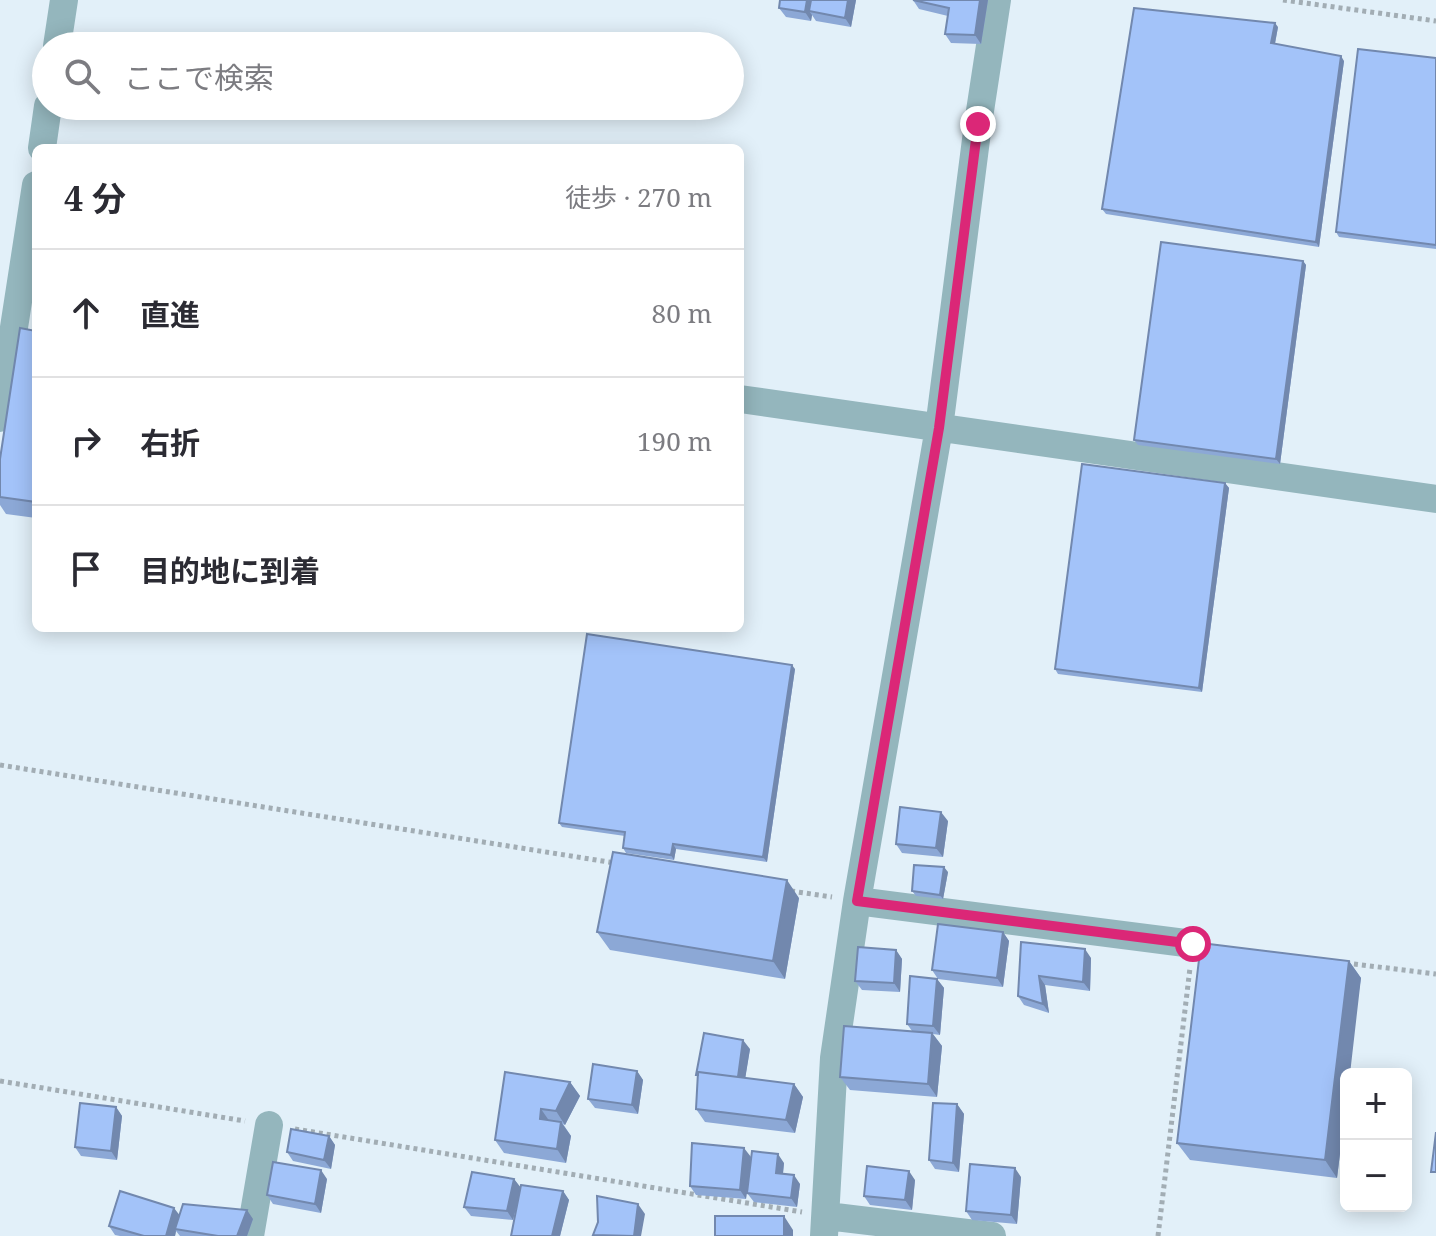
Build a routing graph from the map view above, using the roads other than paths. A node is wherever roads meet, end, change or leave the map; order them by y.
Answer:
1 (64, 0) edge
2 (997, 0) edge
3 (59, 32) edge
4 (46, 120) edge
5 (43, 144) edge
6 (32, 209) edge
7 (18, 292) edge
8 (744, 400) edge
9 (0, 418) edge
10 (939, 428) junction
11 (1436, 499) edge
12 (857, 901) junction
13 (1193, 944) road end
14 (269, 1125) road end
15 (825, 1226) edge
16 (250, 1236) edge
17 (992, 1236) edge

1 - 3 street
2 - 10 street
4 - 5 street
6 - 7 street
7 - 9 street
8 - 10 street
10 - 11 street
10 - 12 street
12 - 13 street
12 - 15 street
14 - 16 street
15 - 17 street

